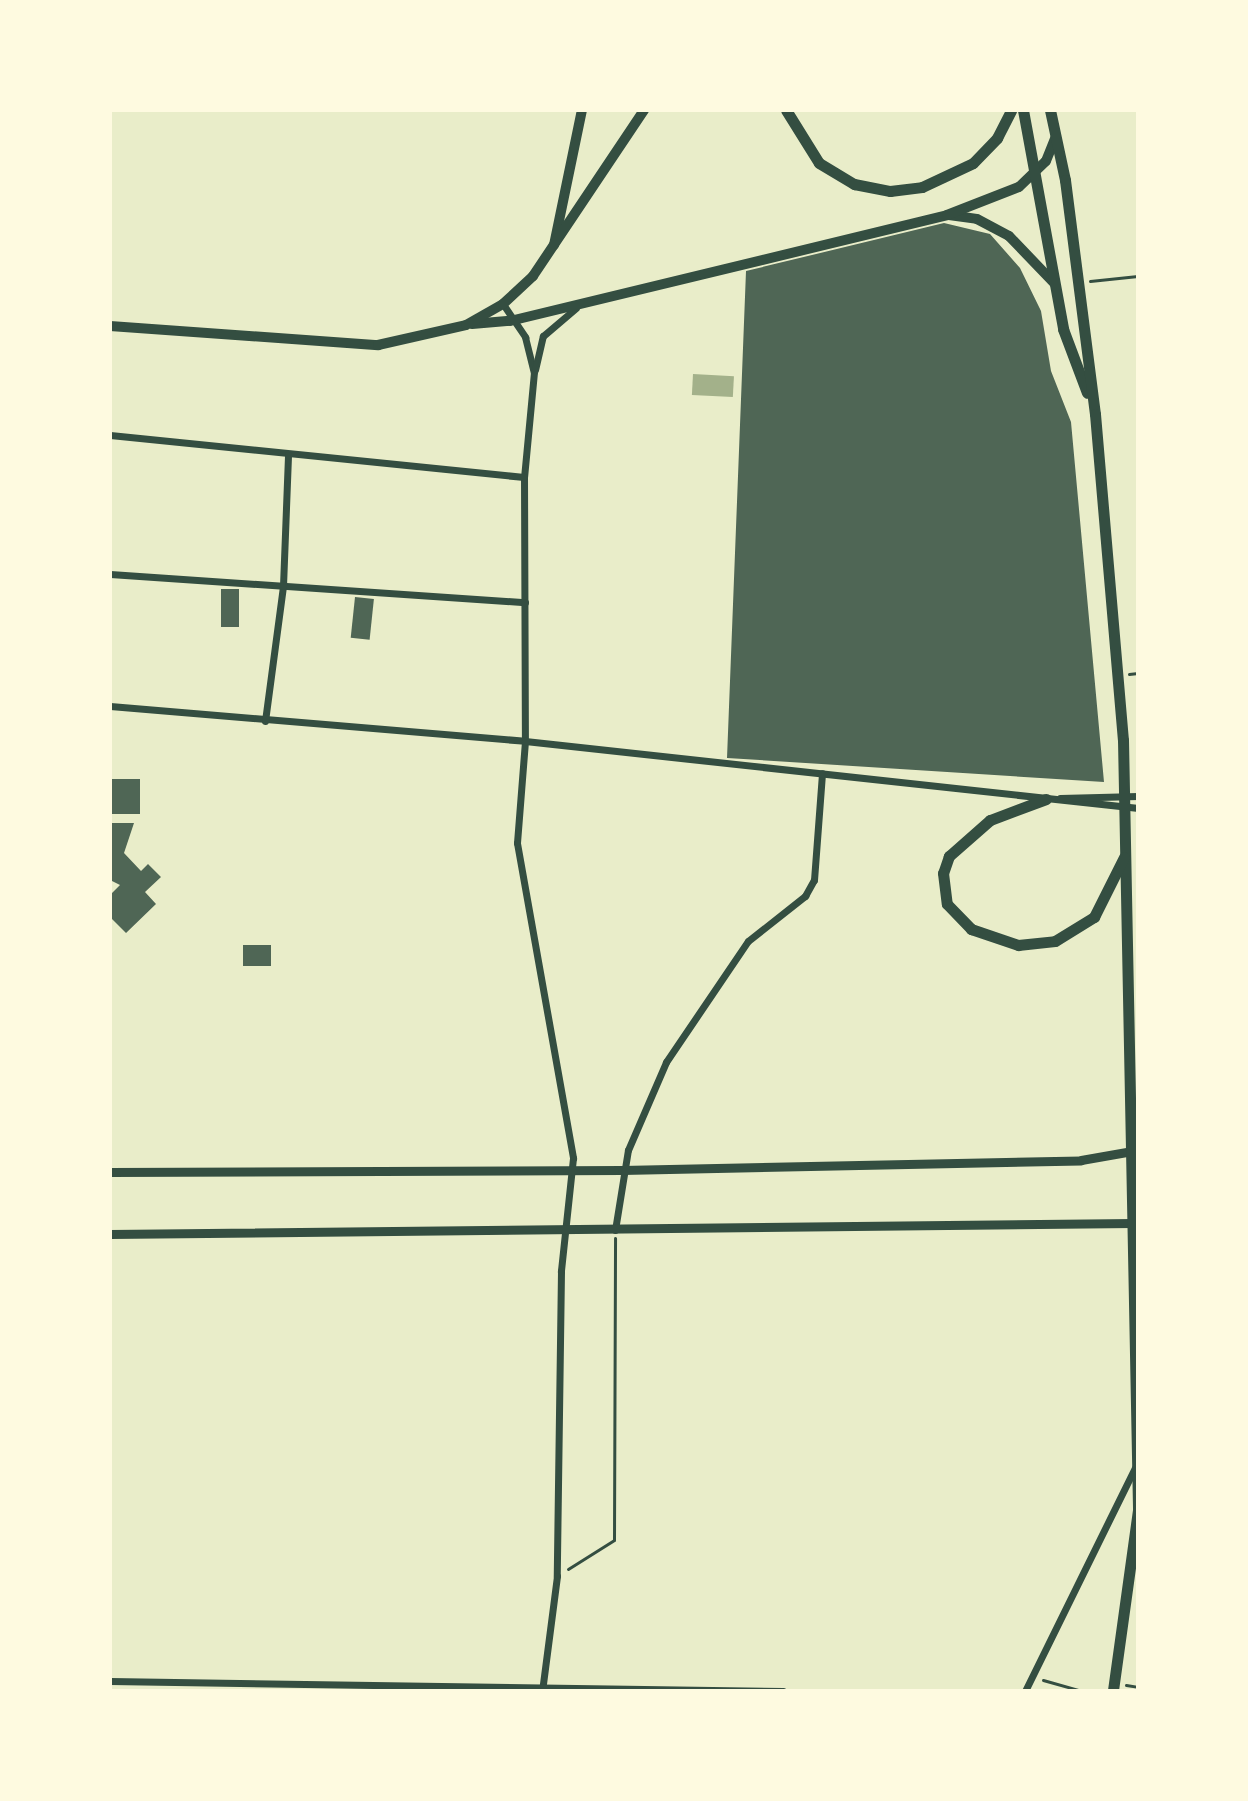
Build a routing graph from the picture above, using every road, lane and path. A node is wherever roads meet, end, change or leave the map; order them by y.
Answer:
1 (582, 110) edge
2 (644, 110) edge
3 (786, 110) edge
4 (1011, 110) edge
5 (1023, 110) edge
6 (1050, 110) edge
7 (1058, 110) edge
8 (1056, 136) junction
9 (1035, 174) junction
10 (947, 215) junction
11 (553, 250) junction
12 (1138, 276) edge
13 (1078, 282) junction
14 (1055, 284) junction
15 (586, 302) junction
16 (503, 304) junction
17 (510, 321) junction
18 (466, 325) junction
19 (110, 326) edge
20 (534, 372) junction
21 (1095, 414) junction
22 (110, 435) edge
23 (288, 455) junction
24 (524, 477) junction
25 (110, 574) edge
26 (283, 586) junction
27 (525, 602) junction
28 (110, 706) edge
29 (265, 721) junction
30 (525, 741) junction
31 (822, 773) junction
32 (1138, 796) edge
33 (1046, 799) junction
34 (1138, 808) edge
35 (1127, 842) junction
36 (1132, 1151) junction
37 (571, 1170) junction
38 (622, 1170) junction
39 (110, 1172) edge
40 (1133, 1223) junction
41 (615, 1230) junction
42 (565, 1233) junction
43 (110, 1234) edge
44 (1138, 1461) edge
45 (557, 1576) junction
46 (1035, 1678) junction
47 (110, 1681) edge
48 (542, 1688) edge
49 (1026, 1690) edge
50 (783, 1691) edge
51 (1082, 1691) edge
52 (1113, 1691) edge

1 - 11 main road
2 - 11 main road
3 - 4 highway
5 - 9 highway
6 - 8 highway
7 - 8 highway
8 - 9 main road
8 - 13 highway
9 - 10 main road
9 - 14 highway
10 - 14 main road
10 - 15 main road
11 - 16 main road
12 - 13 path
13 - 21 highway
14 - 21 highway
15 - 17 main road
15 - 20 street
16 - 17 street
16 - 18 main road
17 - 18 main road
17 - 20 street
18 - 19 main road
20 - 24 street
21 - 35 highway
22 - 23 street
23 - 24 street
23 - 26 street
24 - 27 street
25 - 26 street
26 - 27 street
26 - 29 street
27 - 30 street
28 - 29 street
29 - 30 street
30 - 31 street
30 - 37 street
31 - 33 street
31 - 38 street
32 - 33 street
33 - 34 street
33 - 35 highway
35 - 36 highway
36 - 38 main road
36 - 40 highway
37 - 38 main road
37 - 39 main road
37 - 42 street
38 - 41 street
40 - 41 main road
40 - 44 highway
41 - 42 main road
41 - 45 path
42 - 43 main road
42 - 45 street
44 - 46 street
44 - 52 highway
45 - 48 street
46 - 49 street
46 - 51 path
47 - 48 street
48 - 50 street

